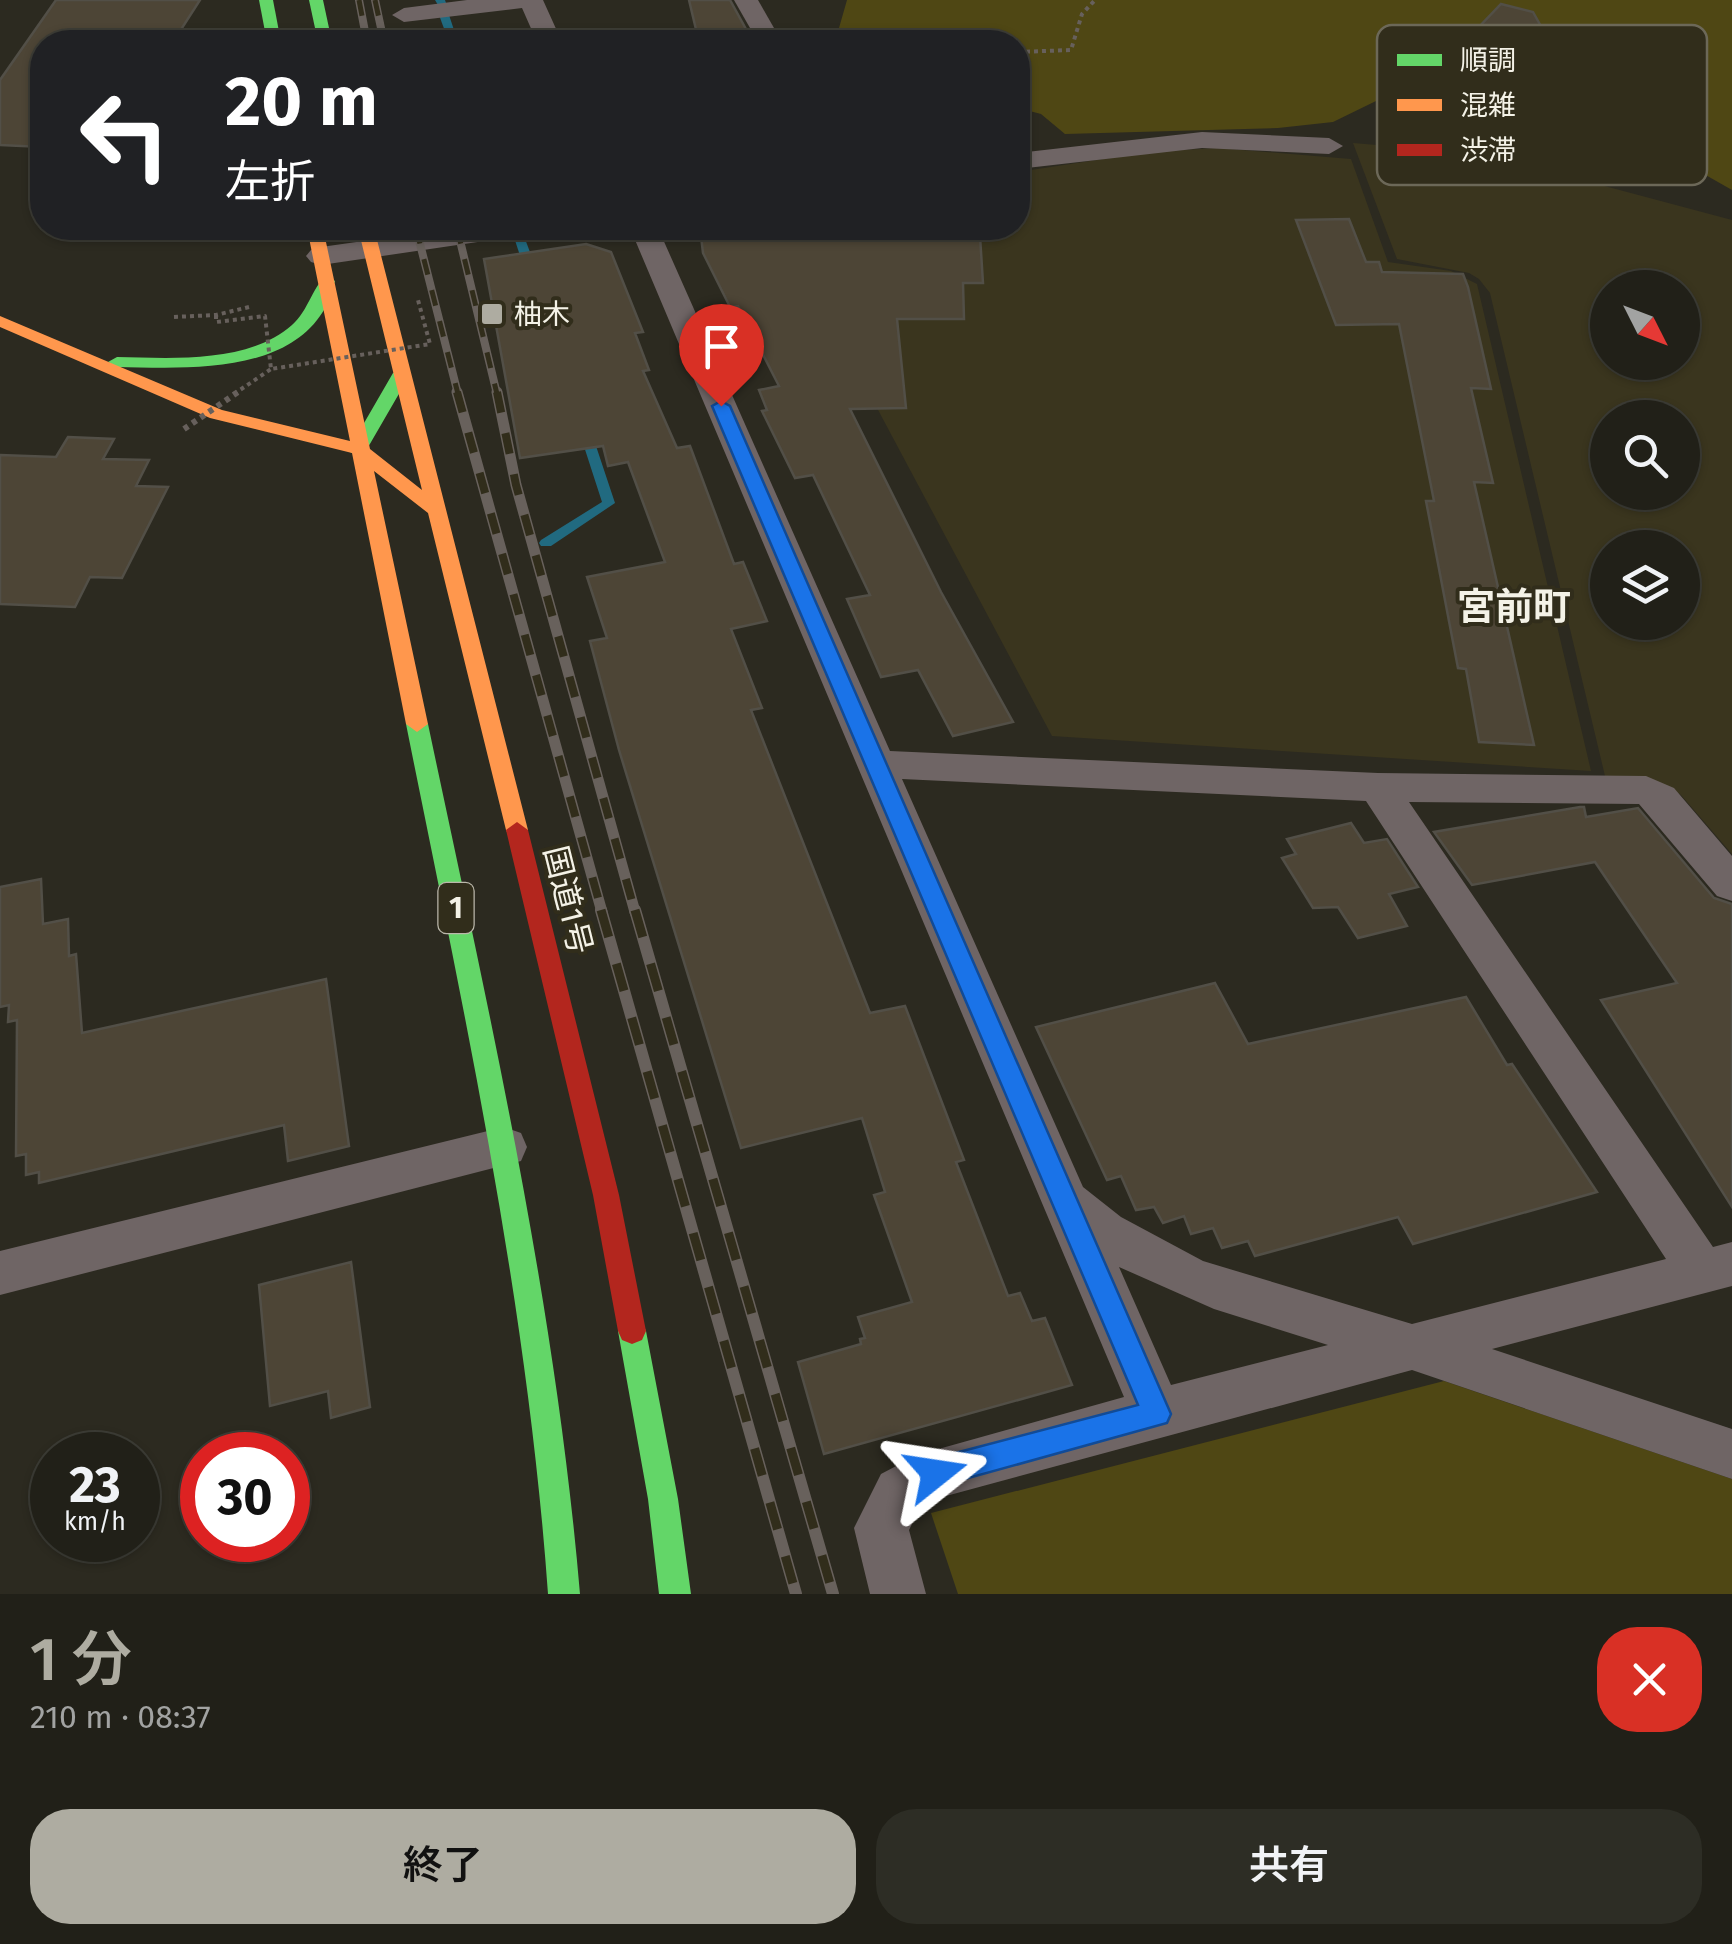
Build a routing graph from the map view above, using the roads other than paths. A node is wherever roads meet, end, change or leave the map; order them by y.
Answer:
1 (266, 0) edge
2 (316, 0) edge
3 (530, 0) edge
4 (746, 0) edge
5 (462, 4) edge
6 (404, 15) dead end
7 (272, 30) edge
8 (322, 30) edge
9 (544, 30) edge
10 (763, 30) edge
11 (1329, 146) dead end
12 (1030, 160) edge
13 (363, 240) edge
14 (369, 240) edge
15 (649, 240) edge
16 (321, 255) edge
17 (0, 320) edge
18 (99, 361) junction
19 (402, 372) junction
20 (358, 449) junction
21 (440, 513) junction
22 (875, 764) junction
23 (1378, 787) junction
24 (1732, 885) edge
25 (504, 1148) junction
26 (1060, 1192) junction
27 (1717, 1268) edge
28 (0, 1273) edge
29 (1414, 1347) junction
30 (1156, 1414) junction
31 (1732, 1454) edge
32 (564, 1594) edge
33 (675, 1594) edge
34 (898, 1594) edge

1 - 7 main road
2 - 8 main road
3 - 5 street
3 - 9 street
4 - 10 street
5 - 6 street
11 - 12 street
13 - 16 street
14 - 19 main road, 国道1号
15 - 22 street
16 - 18 main road
16 - 20 main road, 1
17 - 18 main road
18 - 20 main road
19 - 20 main road
19 - 21 main road, 国道1号
20 - 21 main road
20 - 25 main road, 1
21 - 33 main road, 国道1号
22 - 23 street
22 - 26 street
23 - 24 street
23 - 27 street
25 - 28 street
25 - 32 main road, 1
26 - 29 street
26 - 30 street
27 - 29 street
29 - 30 street
29 - 31 street
30 - 34 street

